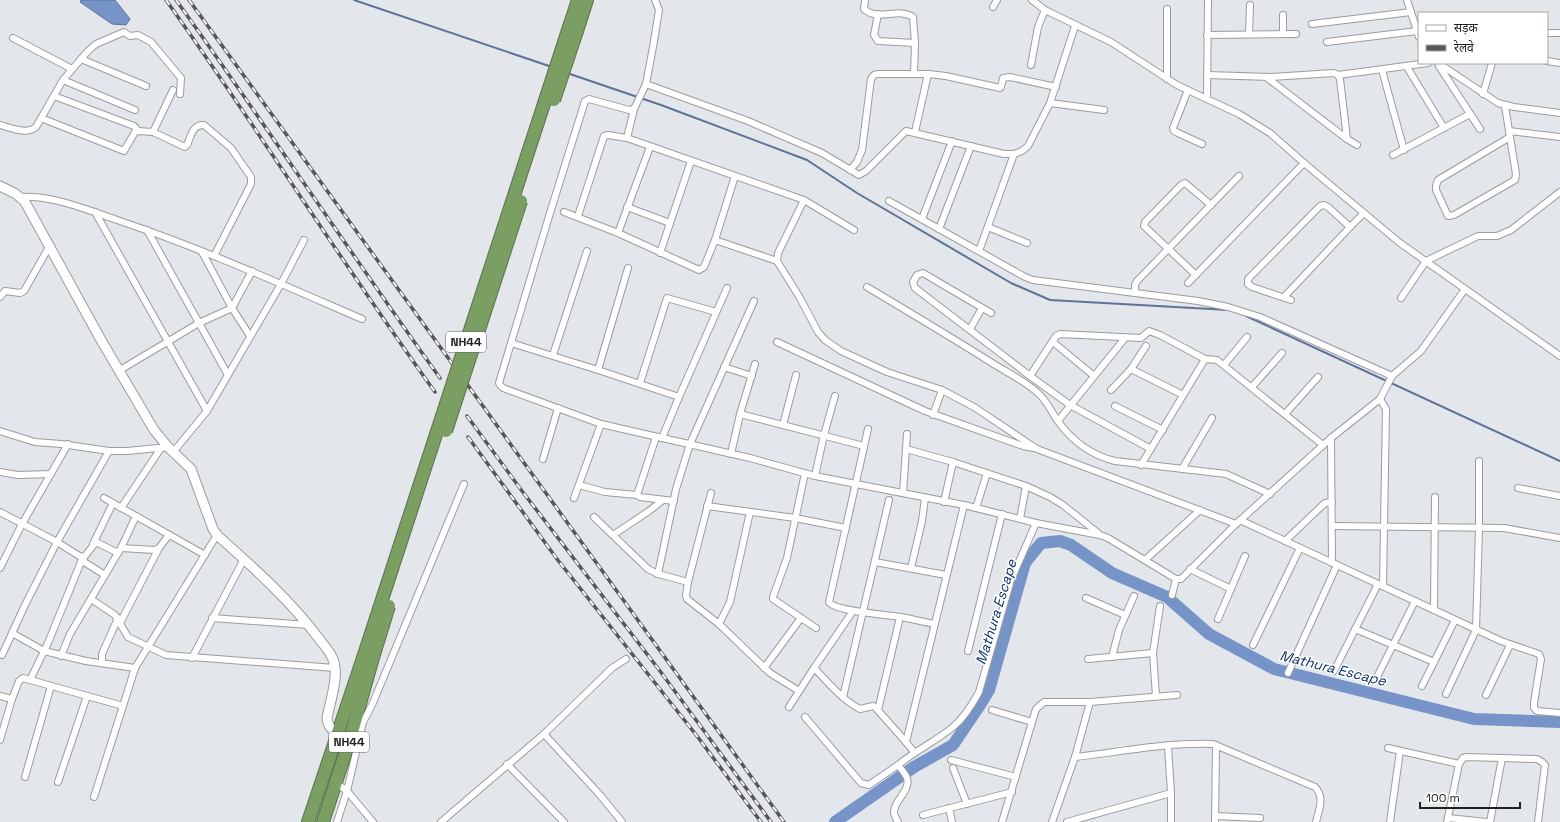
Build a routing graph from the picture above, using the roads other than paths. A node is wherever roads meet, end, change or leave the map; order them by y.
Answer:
1 (578, 0) edge
2 (587, 0) edge
3 (654, 0) edge
4 (865, 0) edge
5 (997, 0) edge
6 (1032, 0) edge
7 (1208, 0) edge
8 (1407, 0) edge
9 (1250, 5) dead end
10 (993, 8) dead end
11 (1167, 9) dead end
12 (1045, 10) junction
13 (1411, 12) junction
14 (878, 14) junction
15 (1283, 15) dead end
16 (1312, 24) dead end
17 (1075, 26) junction
18 (573, 29) junction
19 (1417, 30) junction
20 (1548, 33) edge
21 (1249, 34) junction
22 (1283, 34) junction
23 (1296, 34) dead end
24 (1418, 34) edge
25 (1560, 34) edge
26 (1207, 35) junction
27 (13, 38) dead end
28 (1327, 42) dead end
29 (915, 43) junction
30 (81, 59) junction
31 (1548, 61) edge
32 (1560, 63) edge
33 (1423, 64) edge
34 (1439, 64) edge
35 (1439, 64) edge
36 (1492, 64) edge
37 (1031, 65) dead end
38 (1407, 67) junction
39 (72, 69) junction
40 (1382, 70) junction
41 (914, 74) junction
42 (928, 74) junction
43 (1207, 75) junction
44 (1338, 75) junction
45 (1266, 76) junction
46 (1167, 79) junction
47 (63, 80) junction
48 (646, 84) junction
49 (146, 86) dead end
50 (1056, 87) junction
51 (173, 90) dead end
52 (1188, 90) junction
53 (180, 94) dead end
54 (1483, 94) junction
55 (54, 96) junction
56 (1207, 99) junction
57 (1050, 103) junction
58 (1505, 106) junction
59 (636, 107) junction
60 (135, 110) dead end
61 (1104, 110) dead end
62 (1560, 113) edge
63 (1470, 114) junction
64 (41, 118) junction
65 (0, 125) edge
66 (1444, 128) junction
67 (1480, 129) dead end
68 (138, 131) junction
69 (154, 132) junction
70 (915, 132) junction
71 (1510, 134) junction
72 (1560, 137) edge
73 (627, 138) junction
74 (1347, 139) junction
75 (952, 141) junction
76 (1202, 144) dead end
77 (1357, 145) dead end
78 (971, 146) junction
79 (650, 147) junction
80 (1404, 150) junction
81 (1014, 154) junction
82 (1393, 155) dead end
83 (691, 161) junction
84 (1304, 164) junction
85 (850, 170) junction
86 (735, 176) junction
87 (1239, 176) dead end
88 (0, 186) edge
89 (1560, 192) edge
90 (20, 197) junction
91 (804, 200) junction
92 (889, 201) dead end
93 (1211, 204) junction
94 (628, 207) junction
95 (95, 212) junction
96 (564, 212) dead end
97 (1364, 213) junction
98 (578, 216) junction
99 (922, 219) junction
100 (670, 223) junction
101 (1350, 226) junction
102 (988, 227) junction
103 (939, 229) junction
104 (147, 230) junction
105 (854, 230) dead end
106 (618, 233) junction
107 (304, 240) dead end
108 (714, 240) junction
109 (1026, 243) dead end
110 (49, 247) junction
111 (1168, 248) junction
112 (587, 251) dead end
113 (979, 251) junction
114 (202, 252) junction
115 (660, 253) junction
116 (214, 256) junction
117 (777, 261) junction
118 (1426, 261) junction
119 (628, 268) dead end
120 (252, 271) junction
121 (1196, 275) junction
122 (1188, 283) dead end
123 (281, 284) junction
124 (867, 287) dead end
125 (727, 288) dead end
126 (1465, 289) junction
127 (1135, 293) junction
128 (1284, 297) junction
129 (0, 298) edge
130 (1401, 298) dead end
131 (1291, 300) dead end
132 (754, 301) dead end
133 (232, 308) junction
134 (982, 308) junction
135 (716, 312) junction
136 (991, 313) dead end
137 (362, 319) dead end
138 (199, 323) junction
139 (970, 329) junction
140 (250, 336) junction
141 (1247, 337) dead end
142 (1125, 338) junction
143 (167, 341) junction
144 (777, 342) dead end
145 (1053, 342) junction
146 (511, 343) junction
147 (1146, 346) dead end
148 (1282, 353) dead end
149 (553, 355) junction
150 (1560, 356) edge
151 (1205, 359) junction
152 (755, 364) dead end
153 (1224, 365) junction
154 (724, 367) junction
155 (1131, 369) junction
156 (120, 370) junction
157 (598, 370) junction
158 (228, 374) junction
159 (796, 375) dead end
160 (752, 376) junction
161 (1030, 376) junction
162 (1094, 376) junction
163 (1318, 377) dead end
164 (1391, 377) junction
165 (640, 383) junction
166 (1252, 387) junction
167 (942, 390) junction
168 (1111, 390) dead end
169 (1183, 395) junction
170 (835, 396) dead end
171 (1382, 396) junction
172 (679, 397) junction
173 (1070, 405) junction
174 (1116, 406) dead end
175 (558, 408) junction
176 (206, 411) junction
177 (740, 414) junction
178 (1285, 414) junction
179 (933, 415) junction
180 (1212, 418) dead end
181 (1058, 420) junction
182 (601, 424) junction
183 (783, 425) junction
184 (868, 429) dead end
185 (1163, 430) junction
186 (0, 431) edge
187 (907, 434) dead end
188 (824, 435) junction
189 (659, 438) junction
190 (1331, 438) junction
191 (68, 444) junction
192 (690, 444) junction
193 (1323, 445) junction
194 (864, 446) junction
195 (168, 449) junction
196 (906, 449) junction
197 (1037, 449) junction
198 (1151, 449) junction
199 (109, 450) junction
200 (731, 454) junction
201 (542, 459) dead end
202 (1479, 461) dead end
203 (953, 462) junction
204 (1141, 465) junction
205 (1182, 469) junction
206 (0, 472) edge
207 (805, 473) junction
208 (987, 473) junction
209 (51, 474) junction
210 (815, 476) junction
211 (464, 484) dead end
212 (856, 484) junction
213 (579, 485) junction
214 (1026, 486) junction
215 (1518, 488) dead end
216 (711, 493) dead end
217 (902, 493) junction
218 (1270, 494) junction
219 (637, 495) junction
220 (1560, 496) edge
221 (1435, 497) dead end
222 (104, 498) dead end
223 (574, 498) dead end
224 (925, 498) junction
225 (663, 500) junction
226 (888, 500) dead end
227 (674, 501) junction
228 (944, 502) junction
229 (1332, 502) junction
230 (113, 503) junction
231 (707, 506) junction
232 (964, 506) junction
233 (121, 508) junction
234 (976, 508) junction
235 (1200, 510) junction
236 (0, 512) edge
237 (750, 512) junction
238 (1002, 514) junction
239 (136, 516) junction
240 (594, 517) dead end
241 (795, 518) junction
242 (1020, 519) junction
243 (1238, 522) junction
244 (1036, 523) junction
245 (22, 524) junction
246 (1332, 526) junction
247 (1384, 527) junction
248 (1436, 527) junction
249 (846, 528) junction
250 (1479, 528) junction
251 (169, 535) junction
252 (217, 535) junction
253 (613, 535) junction
254 (1100, 535) junction
255 (1560, 538) edge
256 (1285, 541) junction
257 (57, 542) junction
258 (94, 544) junction
259 (159, 548) junction
260 (1300, 548) junction
261 (119, 550) junction
262 (205, 555) junction
263 (1245, 556) dead end
264 (83, 557) junction
265 (244, 559) junction
266 (1145, 560) junction
267 (875, 562) junction
268 (1335, 564) junction
269 (0, 568) edge
270 (911, 568) junction
271 (1190, 569) junction
272 (658, 574) junction
273 (105, 575) junction
274 (946, 575) junction
275 (1176, 579) junction
276 (688, 582) junction
277 (1381, 585) junction
278 (1231, 589) junction
279 (1172, 594) dead end
280 (1134, 596) dead end
281 (1086, 598) dead end
282 (90, 599) junction
283 (1415, 601) junction
284 (1160, 606) dead end
285 (1434, 610) junction
286 (853, 611) junction
287 (863, 612) junction
288 (1125, 615) junction
289 (900, 617) junction
290 (212, 618) junction
291 (801, 618) junction
292 (1218, 619) dead end
293 (1454, 620) junction
294 (119, 621) junction
295 (719, 624) junction
296 (935, 624) junction
297 (308, 625) junction
298 (816, 628) dead end
299 (1355, 629) junction
300 (1476, 630) junction
301 (12, 633) junction
302 (1253, 644) dead end
303 (1393, 645) junction
304 (1510, 645) junction
305 (148, 647) junction
306 (44, 651) junction
307 (968, 651) dead end
308 (1153, 653) junction
309 (2, 655) dead end
310 (61, 656) junction
311 (1112, 657) junction
312 (192, 658) junction
313 (626, 659) dead end
314 (1088, 659) dead end
315 (368, 660) junction
316 (1434, 662) junction
317 (102, 663) junction
318 (135, 668) junction
319 (335, 668) junction
320 (764, 668) junction
321 (814, 668) junction
322 (1334, 671) dead end
323 (1288, 673) dead end
324 (1376, 679) dead end
325 (30, 680) junction
326 (51, 686) junction
327 (1422, 686) dead end
328 (800, 691) junction
329 (1177, 694) dead end
330 (1446, 694) dead end
331 (1486, 695) dead end
332 (0, 696) edge
333 (87, 696) junction
334 (1156, 696) junction
335 (844, 697) junction
336 (12, 699) junction
337 (1090, 702) junction
338 (123, 706) junction
339 (789, 707) dead end
340 (878, 710) junction
341 (992, 710) dead end
342 (1560, 713) edge
343 (805, 717) dead end
344 (1032, 722) junction
345 (544, 734) junction
346 (338, 735) junction
347 (0, 740) edge
348 (906, 742) junction
349 (1216, 745) junction
350 (1168, 746) junction
351 (1388, 748) dead end
352 (1400, 750) junction
353 (914, 752) junction
354 (1075, 757) junction
355 (1502, 758) junction
356 (951, 760) dead end
357 (507, 764) junction
358 (1459, 764) junction
359 (899, 767) junction
360 (953, 768) dead end
361 (25, 777) dead end
362 (1016, 777) junction
363 (58, 782) dead end
364 (336, 783) junction
365 (347, 791) junction
366 (1012, 792) junction
367 (1171, 793) junction
368 (94, 797) dead end
369 (967, 804) junction
370 (949, 808) junction
371 (923, 816) dead end
372 (1260, 818) dead end
373 (1215, 819) edge
374 (1447, 820) edge
375 (308, 822) edge
376 (323, 822) edge
377 (337, 822) edge
378 (373, 822) edge
379 (440, 822) edge
380 (564, 822) edge
381 (622, 822) edge
382 (898, 822) edge
383 (952, 822) edge
384 (1002, 822) edge
385 (1052, 822) edge
386 (1067, 822) edge
387 (1171, 822) edge
388 (1316, 822) edge
389 (1390, 822) edge
390 (1487, 822) edge
391 (1490, 822) edge
392 (1538, 822) edge

1 - 18 highway, NH44
2 - 18 highway, NH44
3 - 48 street
4 - 14 street
5 - 10 street
6 - 12 street
7 - 26 street
8 - 13 street
9 - 21 street
11 - 46 street
12 - 17 street
12 - 37 street
13 - 16 street
13 - 19 street
14 - 29 street
14 - 29 street
15 - 22 street
17 - 46 street
17 - 50 street
18 - 315 highway, NH44, bridge
19 - 24 street
19 - 28 street
20 - 25 street
21 - 22 street
21 - 26 street
22 - 23 street
26 - 43 street
27 - 39 street
29 - 41 street
30 - 39 street
30 - 49 street
30 - 53 street
31 - 32 street
33 - 38 street
34 - 54 street
35 - 63 street
36 - 54 street
38 - 40 street
38 - 66 street
39 - 47 street
40 - 44 street
40 - 80 street
41 - 42 street
41 - 85 street
42 - 50 street
42 - 70 street
43 - 45 street
43 - 56 street
44 - 45 street
44 - 74 street
45 - 74 street
46 - 52 street
47 - 55 street
47 - 60 street
48 - 59 street
48 - 85 street
50 - 57 street
51 - 69 street
52 - 56 street
52 - 76 street
54 - 58 street
55 - 64 street
55 - 68 street
56 - 84 street
57 - 61 street
57 - 81 street
58 - 62 street
58 - 71 street
59 - 73 street
59 - 146 street
63 - 66 street
63 - 67 street
64 - 65 street
64 - 68 street
66 - 80 street
68 - 69 street
69 - 116 street
70 - 75 street
70 - 85 street
71 - 71 street
71 - 72 street
73 - 79 street
73 - 98 street
74 - 77 street
75 - 78 street
75 - 99 street
78 - 81 street
78 - 103 street
79 - 83 street
79 - 94 street
80 - 82 street
81 - 102 street
83 - 86 street
83 - 100 street
84 - 97 street
84 - 121 street
86 - 91 street
86 - 108 street
87 - 93 street
88 - 90 street
89 - 118 street
90 - 95 street
90 - 110 street
91 - 105 street
91 - 117 street
92 - 99 street
93 - 111 street
93 - 111 street
94 - 100 street
94 - 106 street
95 - 104 street
95 - 143 street
96 - 98 street
97 - 101 street
97 - 118 street
98 - 106 street
99 - 103 street
100 - 115 street
101 - 128 street
101 - 128 street
102 - 109 street
102 - 113 street
103 - 113 street
104 - 114 street
104 - 138 street
106 - 115 street
107 - 123 street
108 - 115 street
108 - 117 street
110 - 129 street
110 - 156 street
111 - 121 street
111 - 127 street
112 - 149 street
113 - 127 street
114 - 116 street
114 - 133 street
116 - 120 street
117 - 167 street
118 - 126 street
118 - 130 street
119 - 157 street
120 - 123 street
120 - 133 street
121 - 122 street
123 - 137 street
123 - 140 street
124 - 181 street
125 - 135 street
126 - 150 street
126 - 164 street
127 - 164 street
128 - 131 street
132 - 154 street
133 - 138 street
133 - 140 street
134 - 136 street
134 - 139 street
134 - 139 street
135 - 165 street
135 - 172 street
138 - 143 street
138 - 158 street
139 - 161 street
140 - 158 street
141 - 153 street
142 - 145 street
142 - 151 street
142 - 162 street
143 - 156 street
143 - 176 street
144 - 179 street
145 - 161 street
145 - 162 street
146 - 149 street
146 - 175 street
147 - 155 street
148 - 166 street
149 - 157 street
151 - 153 street
151 - 169 street
152 - 160 street
153 - 166 street
154 - 160 street
154 - 192 street
155 - 168 street
155 - 169 street
156 - 195 street
157 - 165 street
158 - 176 street
159 - 183 street
160 - 177 street
161 - 173 street
162 - 173 street
163 - 178 street
164 - 171 street
165 - 172 street
166 - 178 street
167 - 179 street
167 - 197 street
169 - 185 street
170 - 188 street
171 - 190 street
171 - 247 street
172 - 189 street
173 - 181 street
173 - 198 street
174 - 185 street
175 - 182 street
175 - 201 street
176 - 195 street
177 - 183 street
177 - 200 street
178 - 193 street
179 - 197 street
180 - 205 street
181 - 204 street
182 - 189 street
182 - 213 street
183 - 188 street
184 - 194 street
185 - 198 street
186 - 191 street
187 - 196 street
188 - 194 street
188 - 210 street
189 - 192 street
189 - 219 street
190 - 193 street
190 - 229 street
191 - 199 street
191 - 209 street
192 - 200 street
192 - 227 street
193 - 218 street
194 - 212 street
195 - 199 street
195 - 233 street
195 - 252 street
196 - 203 street
196 - 217 street
197 - 235 street
198 - 204 street
199 - 257 street
200 - 207 street
202 - 250 street
203 - 208 street
203 - 228 street
204 - 205 street
205 - 218 street
206 - 209 street
207 - 210 street
207 - 241 street
208 - 214 street
208 - 234 street
209 - 245 street
210 - 212 street
211 - 365 street
212 - 217 street
212 - 249 street
213 - 219 street
213 - 223 street
214 - 242 street
214 - 254 street
215 - 220 street
216 - 231 street
217 - 224 street
218 - 243 street
219 - 225 street
221 - 248 street
222 - 230 street
224 - 228 street
224 - 270 street
225 - 227 street
225 - 253 street
226 - 267 street
227 - 272 street
228 - 232 street
229 - 246 street
229 - 256 street
230 - 233 street
230 - 258 street
231 - 237 street
231 - 276 street
232 - 234 street
232 - 274 street
233 - 239 street
234 - 238 street
235 - 243 street
235 - 266 street
236 - 245 street
237 - 241 street
237 - 295 street
238 - 242 street
238 - 307 street
239 - 251 street
239 - 261 street
240 - 253 street
241 - 249 street
241 - 291 street
242 - 244 street
243 - 256 street
243 - 271 street
244 - 254 street
244 - 353 street
245 - 257 street
245 - 269 street
246 - 247 street
246 - 268 street
247 - 248 street
247 - 277 street
248 - 250 street
248 - 285 street
249 - 286 street
250 - 255 street
250 - 300 street
251 - 259 street
251 - 262 street
252 - 262 street
252 - 265 street
253 - 272 street
254 - 266 street
256 - 260 street
257 - 264 street
257 - 301 street
258 - 261 street
258 - 264 street
259 - 261 street
259 - 294 street
260 - 268 street
260 - 302 street
261 - 273 street
262 - 305 street
263 - 278 street
264 - 273 street
264 - 306 street
265 - 290 street
265 - 297 street
266 - 275 street
267 - 270 street
267 - 287 street
268 - 277 street
268 - 323 street
270 - 274 street
271 - 275 street
271 - 278 street
272 - 276 street
273 - 282 street
274 - 296 street
275 - 279 street
276 - 295 street
277 - 283 street
277 - 299 street
278 - 292 street
280 - 288 street
281 - 288 street
282 - 294 street
282 - 310 street
283 - 285 street
283 - 303 street
284 - 308 street
285 - 293 street
286 - 287 street
286 - 321 street
287 - 289 street
287 - 335 street
288 - 311 street
289 - 296 street
289 - 340 street
290 - 297 street
290 - 312 street
291 - 298 street
291 - 320 street
293 - 300 street
293 - 316 street
294 - 305 street
294 - 317 street
295 - 320 street
296 - 348 street
297 - 319 street
299 - 303 street
299 - 322 street
300 - 304 street
300 - 330 street
301 - 306 street
301 - 309 street
303 - 316 street
303 - 324 street
304 - 331 street
304 - 342 street
305 - 312 street
305 - 318 street
306 - 310 street
306 - 325 street
308 - 311 street
308 - 334 street
310 - 317 street
311 - 314 street
312 - 319 street
313 - 345 street
315 - 346 highway, NH44
315 - 364 highway, NH44
316 - 327 street
317 - 318 street
318 - 338 street
319 - 346 street
320 - 328 street
321 - 328 street
321 - 335 street
325 - 326 street
325 - 336 street
326 - 333 street
326 - 361 street
328 - 339 street
329 - 334 street
332 - 336 street
333 - 338 street
333 - 363 street
334 - 337 street
335 - 340 street
336 - 347 street
337 - 344 street
337 - 354 street
338 - 368 street
340 - 348 street
341 - 344 street
343 - 359 street
344 - 362 street
345 - 357 street
345 - 381 street
346 - 375 highway, NH44
348 - 353 street
349 - 350 street
349 - 373 street
349 - 388 street
350 - 354 street
350 - 367 street
351 - 352 street
352 - 358 street
352 - 389 street
353 - 359 street
354 - 385 street
355 - 358 street
355 - 391 street
355 - 392 street
356 - 362 street
357 - 379 street
357 - 380 street
358 - 374 street
359 - 382 street
360 - 369 street
362 - 366 street
364 - 365 street
364 - 376 highway, NH44
365 - 377 street
365 - 378 street
366 - 369 street
366 - 384 street
367 - 386 street
367 - 387 street
369 - 370 street
370 - 371 street
370 - 383 street
372 - 373 street
374 - 390 street

